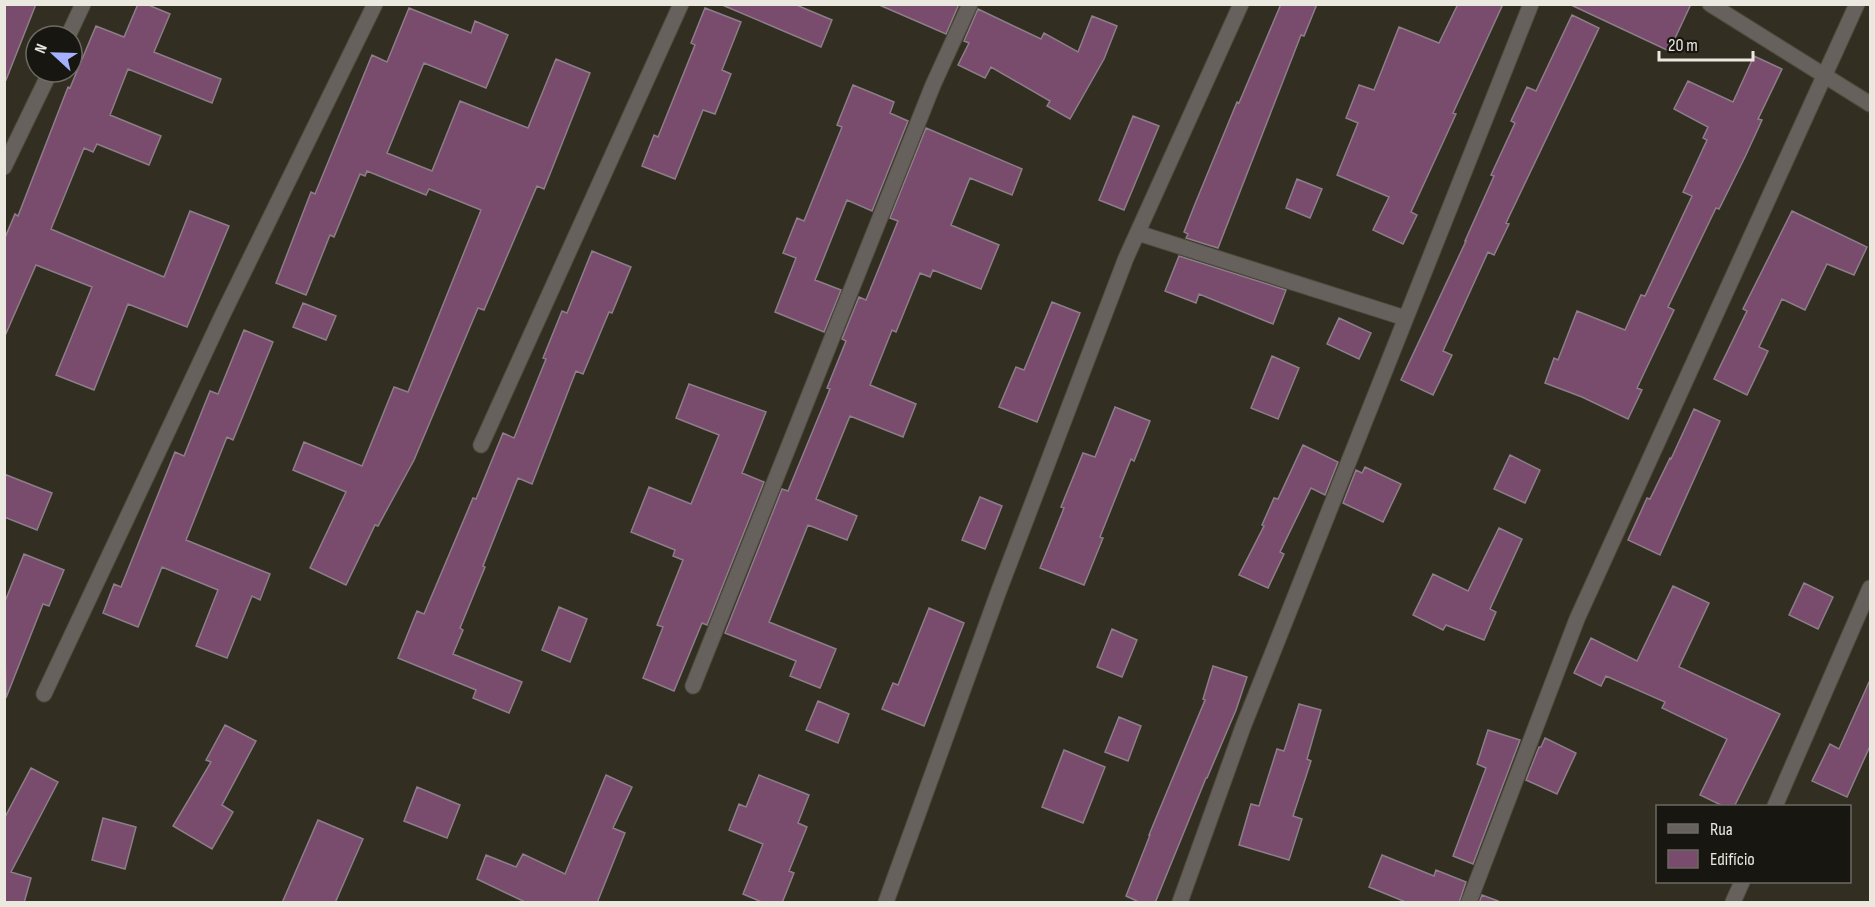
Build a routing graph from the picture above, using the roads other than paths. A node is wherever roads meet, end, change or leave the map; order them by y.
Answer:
1 (83, 4) edge
2 (375, 4) edge
3 (681, 4) edge
4 (969, 4) edge
5 (1241, 4) edge
6 (1531, 4) edge
7 (1710, 4) edge
8 (1857, 4) edge
9 (74, 24) edge
10 (1825, 76) junction
11 (44, 84) edge
12 (1870, 104) edge
13 (4, 167) edge
14 (1138, 233) junction
15 (1405, 318) junction
16 (481, 445) dead end
17 (1870, 588) edge
18 (693, 686) dead end
19 (44, 694) dead end
20 (1776, 805) edge
21 (1742, 883) edge
22 (886, 903) edge
23 (1180, 903) edge
24 (1469, 903) edge
25 (1733, 903) edge

1 - 9 street
2 - 19 street
3 - 16 street
4 - 18 street
5 - 14 street
6 - 15 street
7 - 10 street
8 - 10 street
10 - 12 street
10 - 24 street
11 - 13 street
14 - 15 street
14 - 22 street
15 - 23 street
17 - 20 street
21 - 25 street

